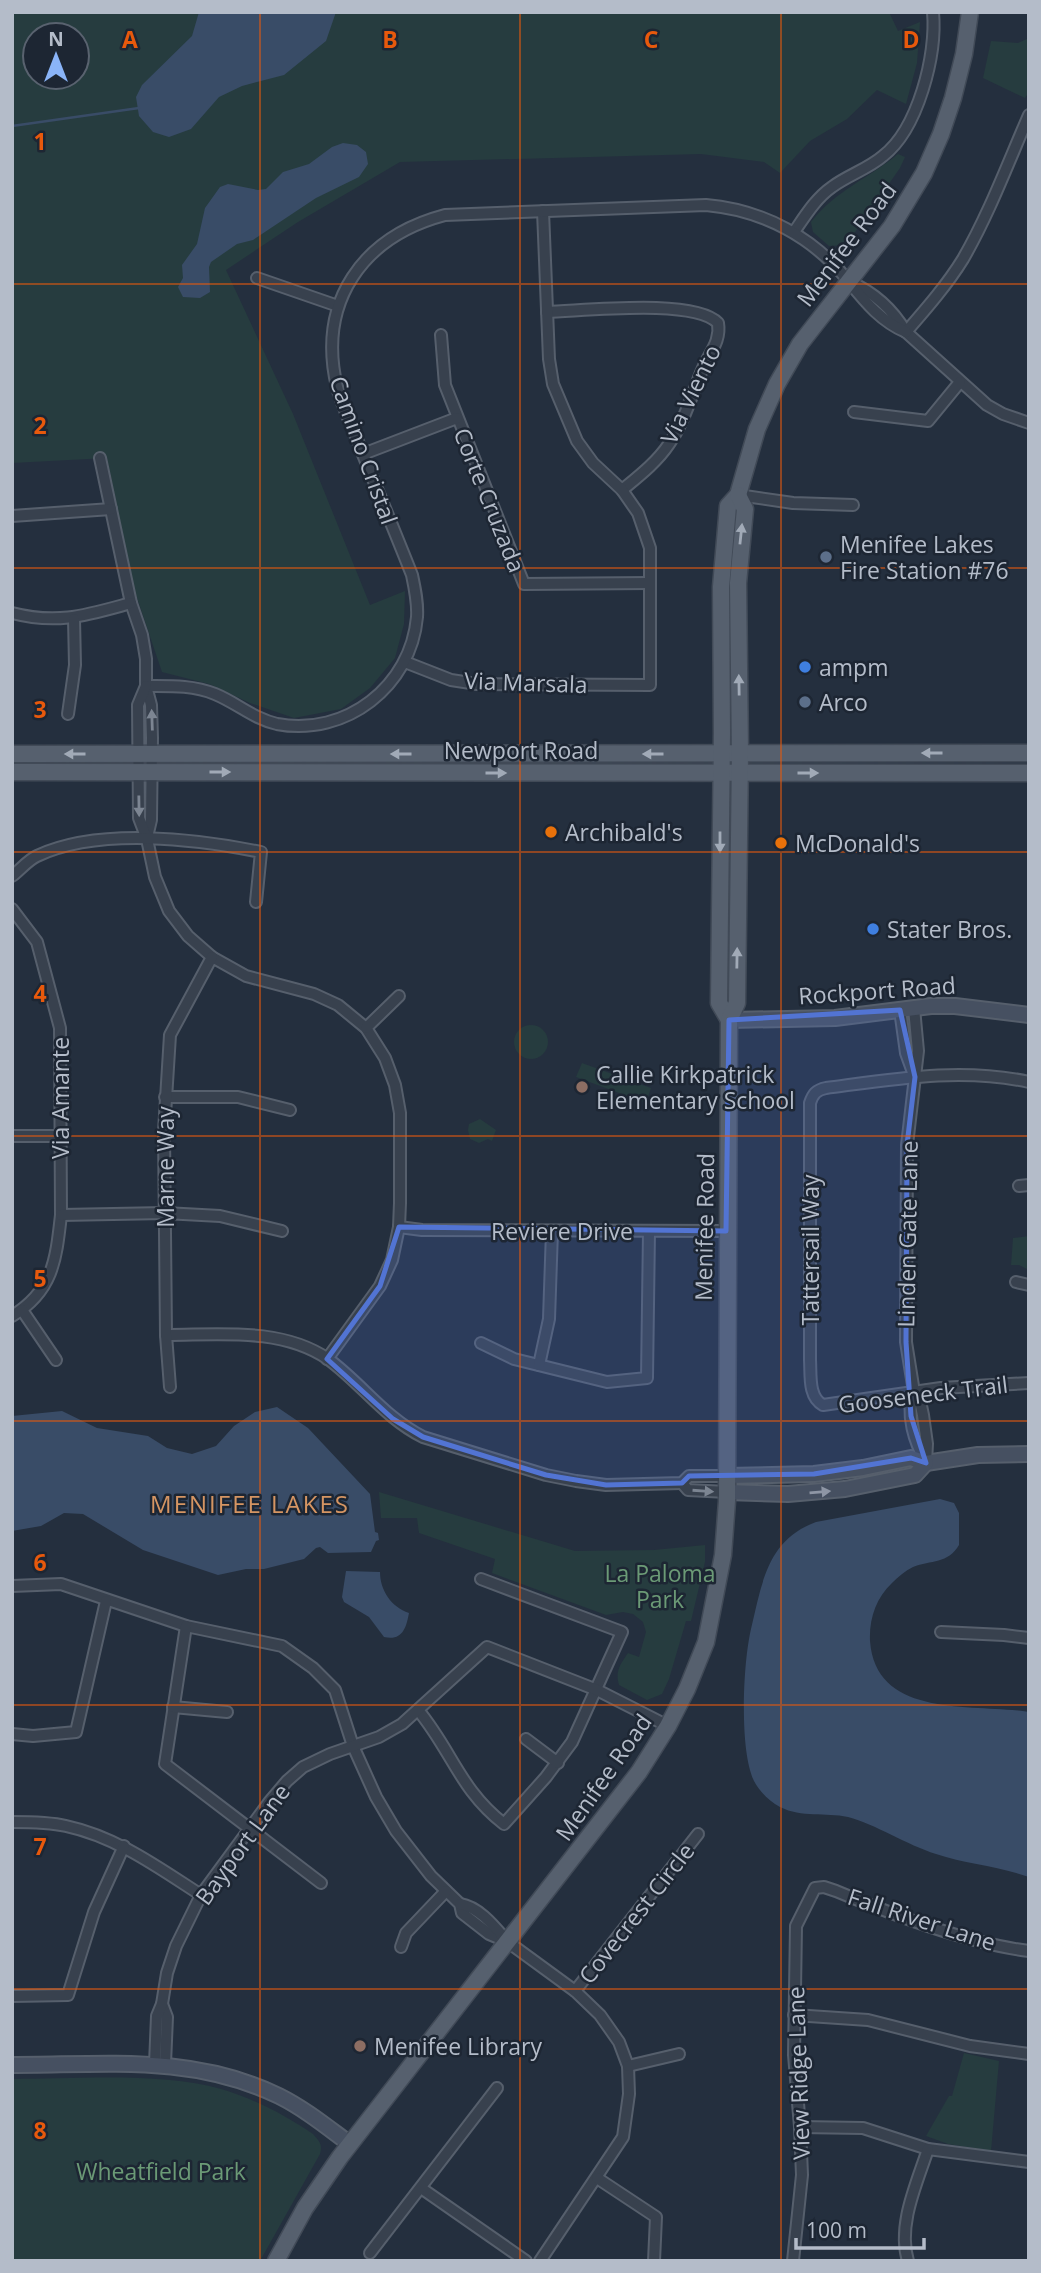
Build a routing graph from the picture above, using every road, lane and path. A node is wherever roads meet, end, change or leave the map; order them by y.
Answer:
1 (933, 12) edge
2 (970, 12) edge
3 (1029, 116) edge
4 (543, 211) junction
5 (794, 232) junction
6 (257, 278) dead end
7 (849, 281) junction
8 (338, 306) junction
9 (547, 312) junction
10 (906, 332) junction
11 (441, 335) dead end
12 (960, 382) junction
13 (854, 412) dead end
14 (457, 418) junction
15 (1029, 423) edge
16 (363, 454) junction
17 (100, 458) dead end
18 (622, 490) junction
19 (738, 495) junction
20 (853, 505) dead end
21 (111, 509) junction
22 (12, 516) edge
23 (650, 583) junction
24 (131, 603) junction
25 (12, 613) edge
26 (74, 619) junction
27 (405, 662) junction
28 (146, 686) junction
29 (68, 714) dead end
30 (1029, 753) edge
31 (12, 754) edge
32 (145, 754) junction
33 (722, 754) junction
34 (740, 754) junction
35 (12, 772) edge
36 (145, 772) junction
37 (1029, 773) edge
38 (721, 774) junction
39 (740, 774) junction
40 (147, 839) junction
41 (12, 876) edge
42 (256, 902) dead end
43 (12, 908) edge
44 (212, 957) junction
45 (399, 996) dead end
46 (907, 1009) junction
47 (1029, 1015) edge
48 (729, 1020) junction
49 (366, 1028) junction
50 (917, 1043) junction
51 (905, 1044) junction
52 (915, 1077) junction
53 (1029, 1082) edge
54 (165, 1097) junction
55 (290, 1110) dead end
56 (12, 1136) edge
57 (60, 1136) junction
58 (165, 1213) junction
59 (61, 1215) junction
60 (398, 1227) junction
61 (282, 1231) dead end
62 (552, 1231) junction
63 (649, 1231) junction
64 (726, 1231) junction
65 (1016, 1282) dead end
66 (1029, 1285) edge
67 (17, 1313) edge
68 (166, 1335) junction
69 (481, 1343) dead end
70 (327, 1359) junction
71 (56, 1360) dead end
72 (539, 1365) junction
73 (1029, 1383) edge
74 (170, 1387) dead end
75 (914, 1392) junction
76 (817, 1402) joint
77 (1029, 1454) edge
78 (926, 1463) junction
79 (727, 1484) junction
80 (481, 1579) dead end
81 (12, 1586) edge
82 (106, 1601) junction
83 (186, 1626) junction
84 (941, 1632) dead end
85 (1029, 1638) edge
86 (597, 1690) junction
87 (173, 1707) junction
88 (418, 1710) junction
89 (227, 1712) dead end
90 (668, 1726) junction
91 (12, 1734) edge
92 (526, 1739) dead end
93 (354, 1746) junction
94 (558, 1763) junction
95 (12, 1822) edge
96 (251, 1829) junction
97 (698, 1834) dead end
98 (124, 1846) junction
99 (321, 1883) dead end
100 (815, 1888) joint
101 (446, 1891) junction
102 (201, 1895) junction
103 (508, 1942) junction
104 (401, 1947) dead end
105 (1029, 1951) edge
106 (575, 1992) junction
107 (12, 1996) edge
108 (794, 2015) junction
109 (679, 2054) dead end
110 (1029, 2054) edge
111 (12, 2064) edge
112 (160, 2064) junction
113 (628, 2066) junction
114 (497, 2088) dead end
115 (800, 2127) junction
116 (350, 2144) junction
117 (928, 2149) junction
118 (1029, 2162) edge
119 (597, 2178) junction
120 (421, 2188) junction
121 (370, 2253) dead end
122 (275, 2261) edge
123 (526, 2261) edge
124 (540, 2261) edge
125 (654, 2261) edge
126 (793, 2261) edge
127 (908, 2261) edge

1 - 5 street
2 - 7 main road, Menifee Road
3 - 10 street
4 - 5 street, Camino Cristal
4 - 8 street, Camino Cristal
4 - 9 street
5 - 7 street, Camino Cristal
6 - 8 street
7 - 10 street, Camino Cristal
7 - 19 main road, Menifee Road
8 - 16 street, Camino Cristal
9 - 18 street
9 - 18 street, Via Viento
10 - 12 street, Camino Cristal
11 - 14 street, Corte Cruzada
12 - 13 street
12 - 15 street, Camino Cristal
14 - 16 street
14 - 23 street, Corte Cruzada
16 - 27 street, Camino Cristal
17 - 21 street
18 - 23 street
19 - 20 street
19 - 33 main road, Menifee Road
34 -> 19 main road, Menifee Road
21 - 22 street
21 - 24 street
23 - 27 street, Via Marsala
24 - 26 street
24 - 28 street
25 - 26 street
26 - 29 street
27 - 28 street, Camino Cristal
28 - 32 street
30 -> 34 main road, Newport Road
32 -> 31 main road, Newport Road
33 -> 32 main road, Newport Road
32 - 36 street
33 - 34 main road, Newport Road
33 - 38 main road, Menifee Road
34 - 39 main road, Menifee Road
35 - 36 main road, Newport Road
36 -> 38 main road, Newport Road
36 - 40 street
39 -> 37 main road, Newport Road
38 - 39 main road, Newport Road
38 -> 48 main road, Menifee Road
48 -> 39 main road, Menifee Road
40 - 41 street
40 - 42 street
40 - 44 street
43 - 57 street, Via Amante
44 - 49 street
44 - 54 street, Marne Way
45 - 49 street
46 - 47 street, Rockport Road
46 - 48 street, Rockport Road
46 - 50 street, Linden Gate Lane
46 - 51 street, Linden Gate Lane
48 - 64 main road, Menifee Road
49 - 60 street
50 - 51 street
50 - 52 street, Linden Gate Lane
51 - 52 street, Linden Gate Lane
52 - 53 street
52 - 75 street, Linden Gate Lane
52 - 76 street, Tattersail Way
54 - 55 street
54 - 58 street, Marne Way
56 - 57 street
57 - 59 street, Via Amante
58 - 59 street
58 - 61 street
58 - 68 street, Marne Way
59 - 67 street, Via Amante
60 - 62 street, Reviere Drive
60 - 70 street
62 - 63 street, Reviere Drive
62 - 72 street
63 - 64 street, Reviere Drive
63 - 72 street
64 - 79 main road, Menifee Road
65 - 66 street
67 - 71 street
68 - 70 street
68 - 74 street, Marne Way
69 - 72 street
70 - 79 street
73 - 75 street, Gooseneck Trail
75 - 76 street, Gooseneck Trail
75 - 78 street, Linden Gate Lane
77 - 78 street
78 - 79 street
79 - 90 main road, Menifee Road
80 - 86 street
81 - 82 street
82 - 83 street
82 - 91 street
83 - 87 street
83 - 93 street
84 - 85 street
86 - 88 street, Bayport Lane
86 - 90 street, Bayport Lane
86 - 94 street
87 - 89 street
87 - 96 street
88 - 93 street, Bayport Lane
88 - 94 street
90 - 103 main road, Menifee Road
92 - 94 street
93 - 96 street, Bayport Lane
93 - 101 street
95 - 98 street
96 - 99 street
96 - 102 street, Bayport Lane
97 - 106 street, Covecrest Circle
98 - 102 street
98 - 107 street
100 - 105 street, Fall River Lane
100 - 108 street, View Ridge Lane
101 - 103 street
101 - 104 street
102 - 112 street, Bayport Lane
103 - 106 street
103 - 116 main road, Menifee Road
106 - 113 street
108 - 110 street
108 - 115 street, View Ridge Lane
109 - 113 street
111 - 112 street
112 - 116 street
113 - 119 street
114 - 120 street
115 - 117 street
115 - 126 street, View Ridge Lane
116 - 122 main road, Menifee Road
117 - 118 street
117 - 127 street
119 - 124 street
119 - 125 street
120 - 121 street
120 - 123 street

